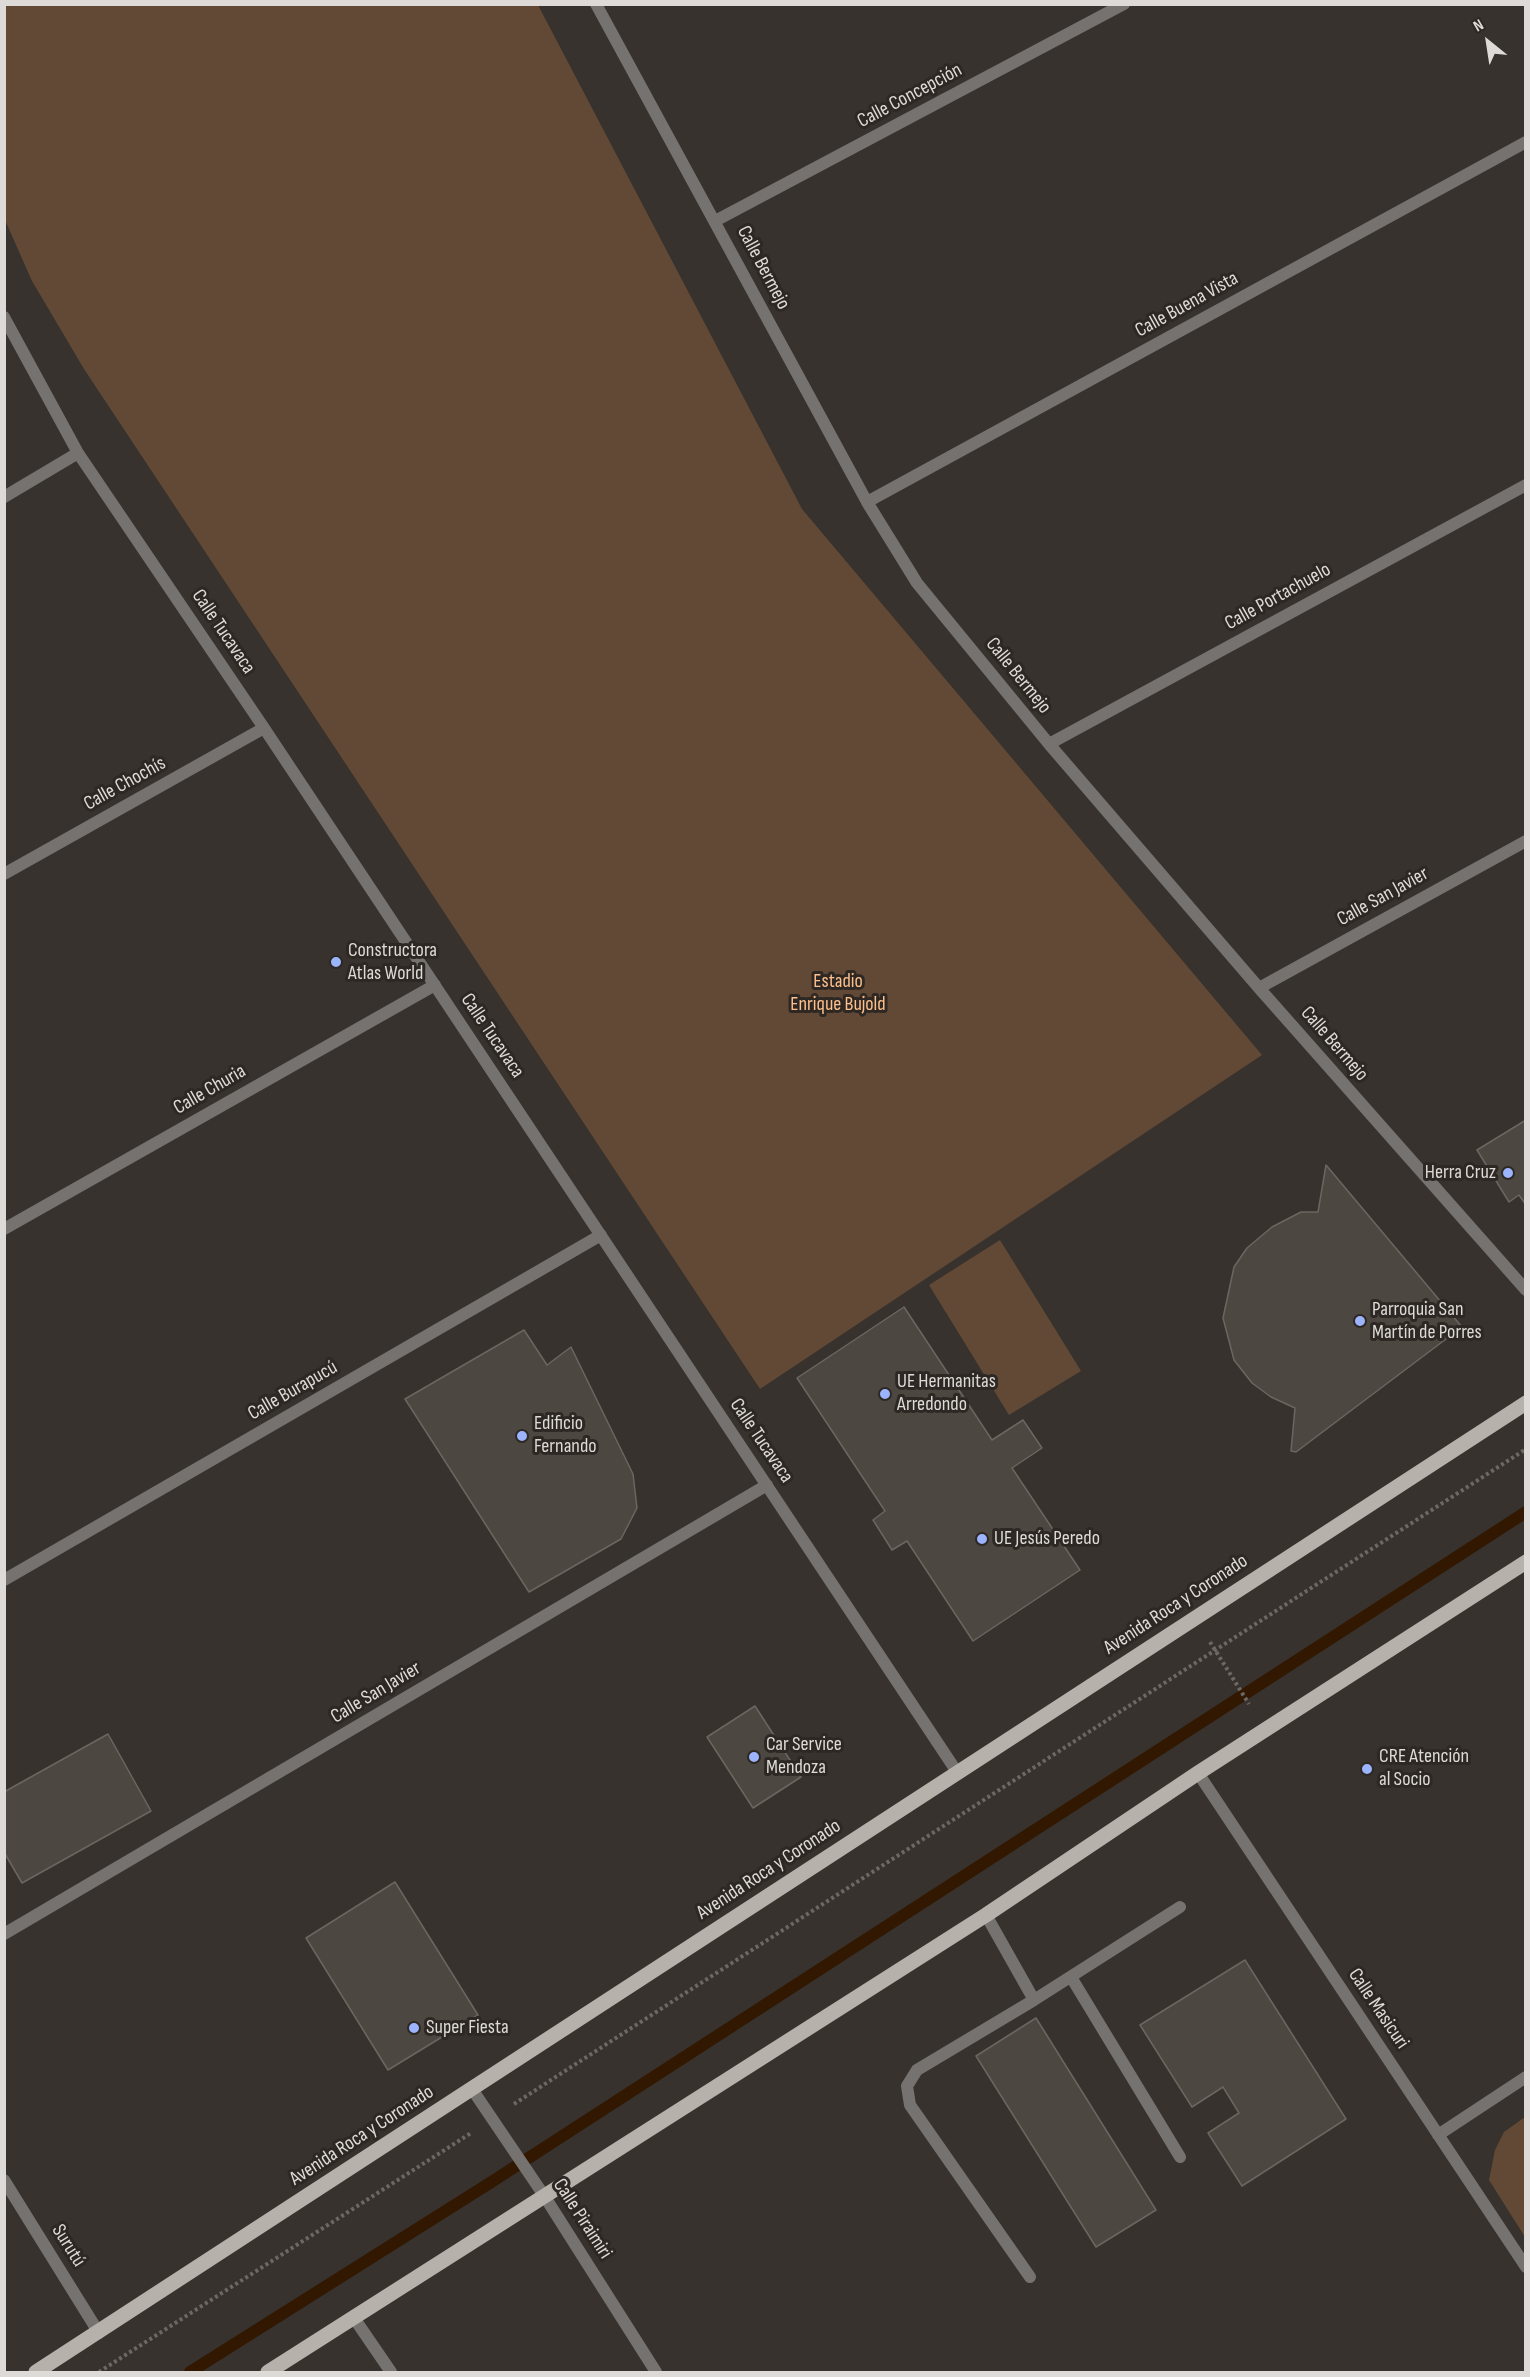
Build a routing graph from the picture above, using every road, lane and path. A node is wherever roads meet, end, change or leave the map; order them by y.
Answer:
1 (597, 4) edge
2 (1124, 4) edge
3 (1526, 142) edge
4 (715, 221) junction
5 (4, 317) edge
6 (78, 453) junction
7 (1526, 485) edge
8 (4, 497) edge
9 (867, 502) junction
10 (264, 728) junction
11 (1049, 744) junction
12 (1526, 841) edge
13 (4, 874) edge
14 (435, 985) junction
15 (1259, 987) junction
16 (4, 1229) edge
17 (601, 1235) junction
18 (1526, 1290) edge
19 (1526, 1403) edge
20 (1526, 1449) edge
21 (766, 1485) junction
22 (1526, 1562) edge
23 (4, 1580) edge
24 (1225, 1665) dead end
25 (1247, 1701) dead end
26 (957, 1772) junction
27 (1198, 1773) junction
28 (1180, 1907) dead end
29 (986, 1915) junction
30 (4, 1934) edge
31 (1071, 1977) junction
32 (1034, 2000) junction
33 (1526, 2077) edge
34 (472, 2089) junction
35 (495, 2122) junction
36 (1438, 2135) junction
37 (1180, 2157) dead end
38 (4, 2180) edge
39 (545, 2197) junction
40 (1526, 2267) edge
41 (1029, 2277) dead end
42 (354, 2318) junction
43 (99, 2333) junction
44 (36, 2373) edge
45 (99, 2373) edge
46 (268, 2373) edge
47 (391, 2373) edge
48 (656, 2373) edge

1 - 4 street, Calle Bermejo
2 - 4 street, Calle Concepción
3 - 9 street, Calle Buena Vista
4 - 9 street, Calle Bermejo
5 - 6 street, Calle Tucavaca
6 - 8 street
6 - 10 street, Calle Tucavaca
7 - 11 street, Calle Portachuelo
9 - 11 street, Calle Bermejo
10 - 13 street, Calle Chochís
10 - 14 street, Calle Tucavaca
11 - 15 street, Calle Bermejo
12 - 15 street, Calle San Javier
14 - 16 street, Calle Churia
14 - 17 street, Calle Tucavaca
15 - 18 street, Calle Bermejo
17 - 21 street, Calle Tucavaca
17 - 23 street, Calle Burapucú
19 - 26 main road, Avenida Roca y Coronado
20 - 35 path
21 - 26 street, Calle Tucavaca
21 - 30 street, Calle San Javier
22 - 27 main road
24 - 25 path
26 - 34 main road, Avenida Roca y Coronado
27 - 29 main road
27 - 36 street, Calle Masicuri
28 - 31 street
29 - 32 street
29 - 39 main road
31 - 32 street
31 - 37 street
32 - 41 street
33 - 36 street
34 - 35 street, Calle Piraimiri
34 - 43 main road, Avenida Roca y Coronado
35 - 39 street, Calle Piraimiri
35 - 45 path
36 - 40 street, Calle Masicuri
38 - 43 street, Surutú
39 - 42 main road
39 - 48 street, Calle Piraimiri
42 - 46 main road
42 - 47 street
43 - 44 main road, Avenida Roca y Coronado

